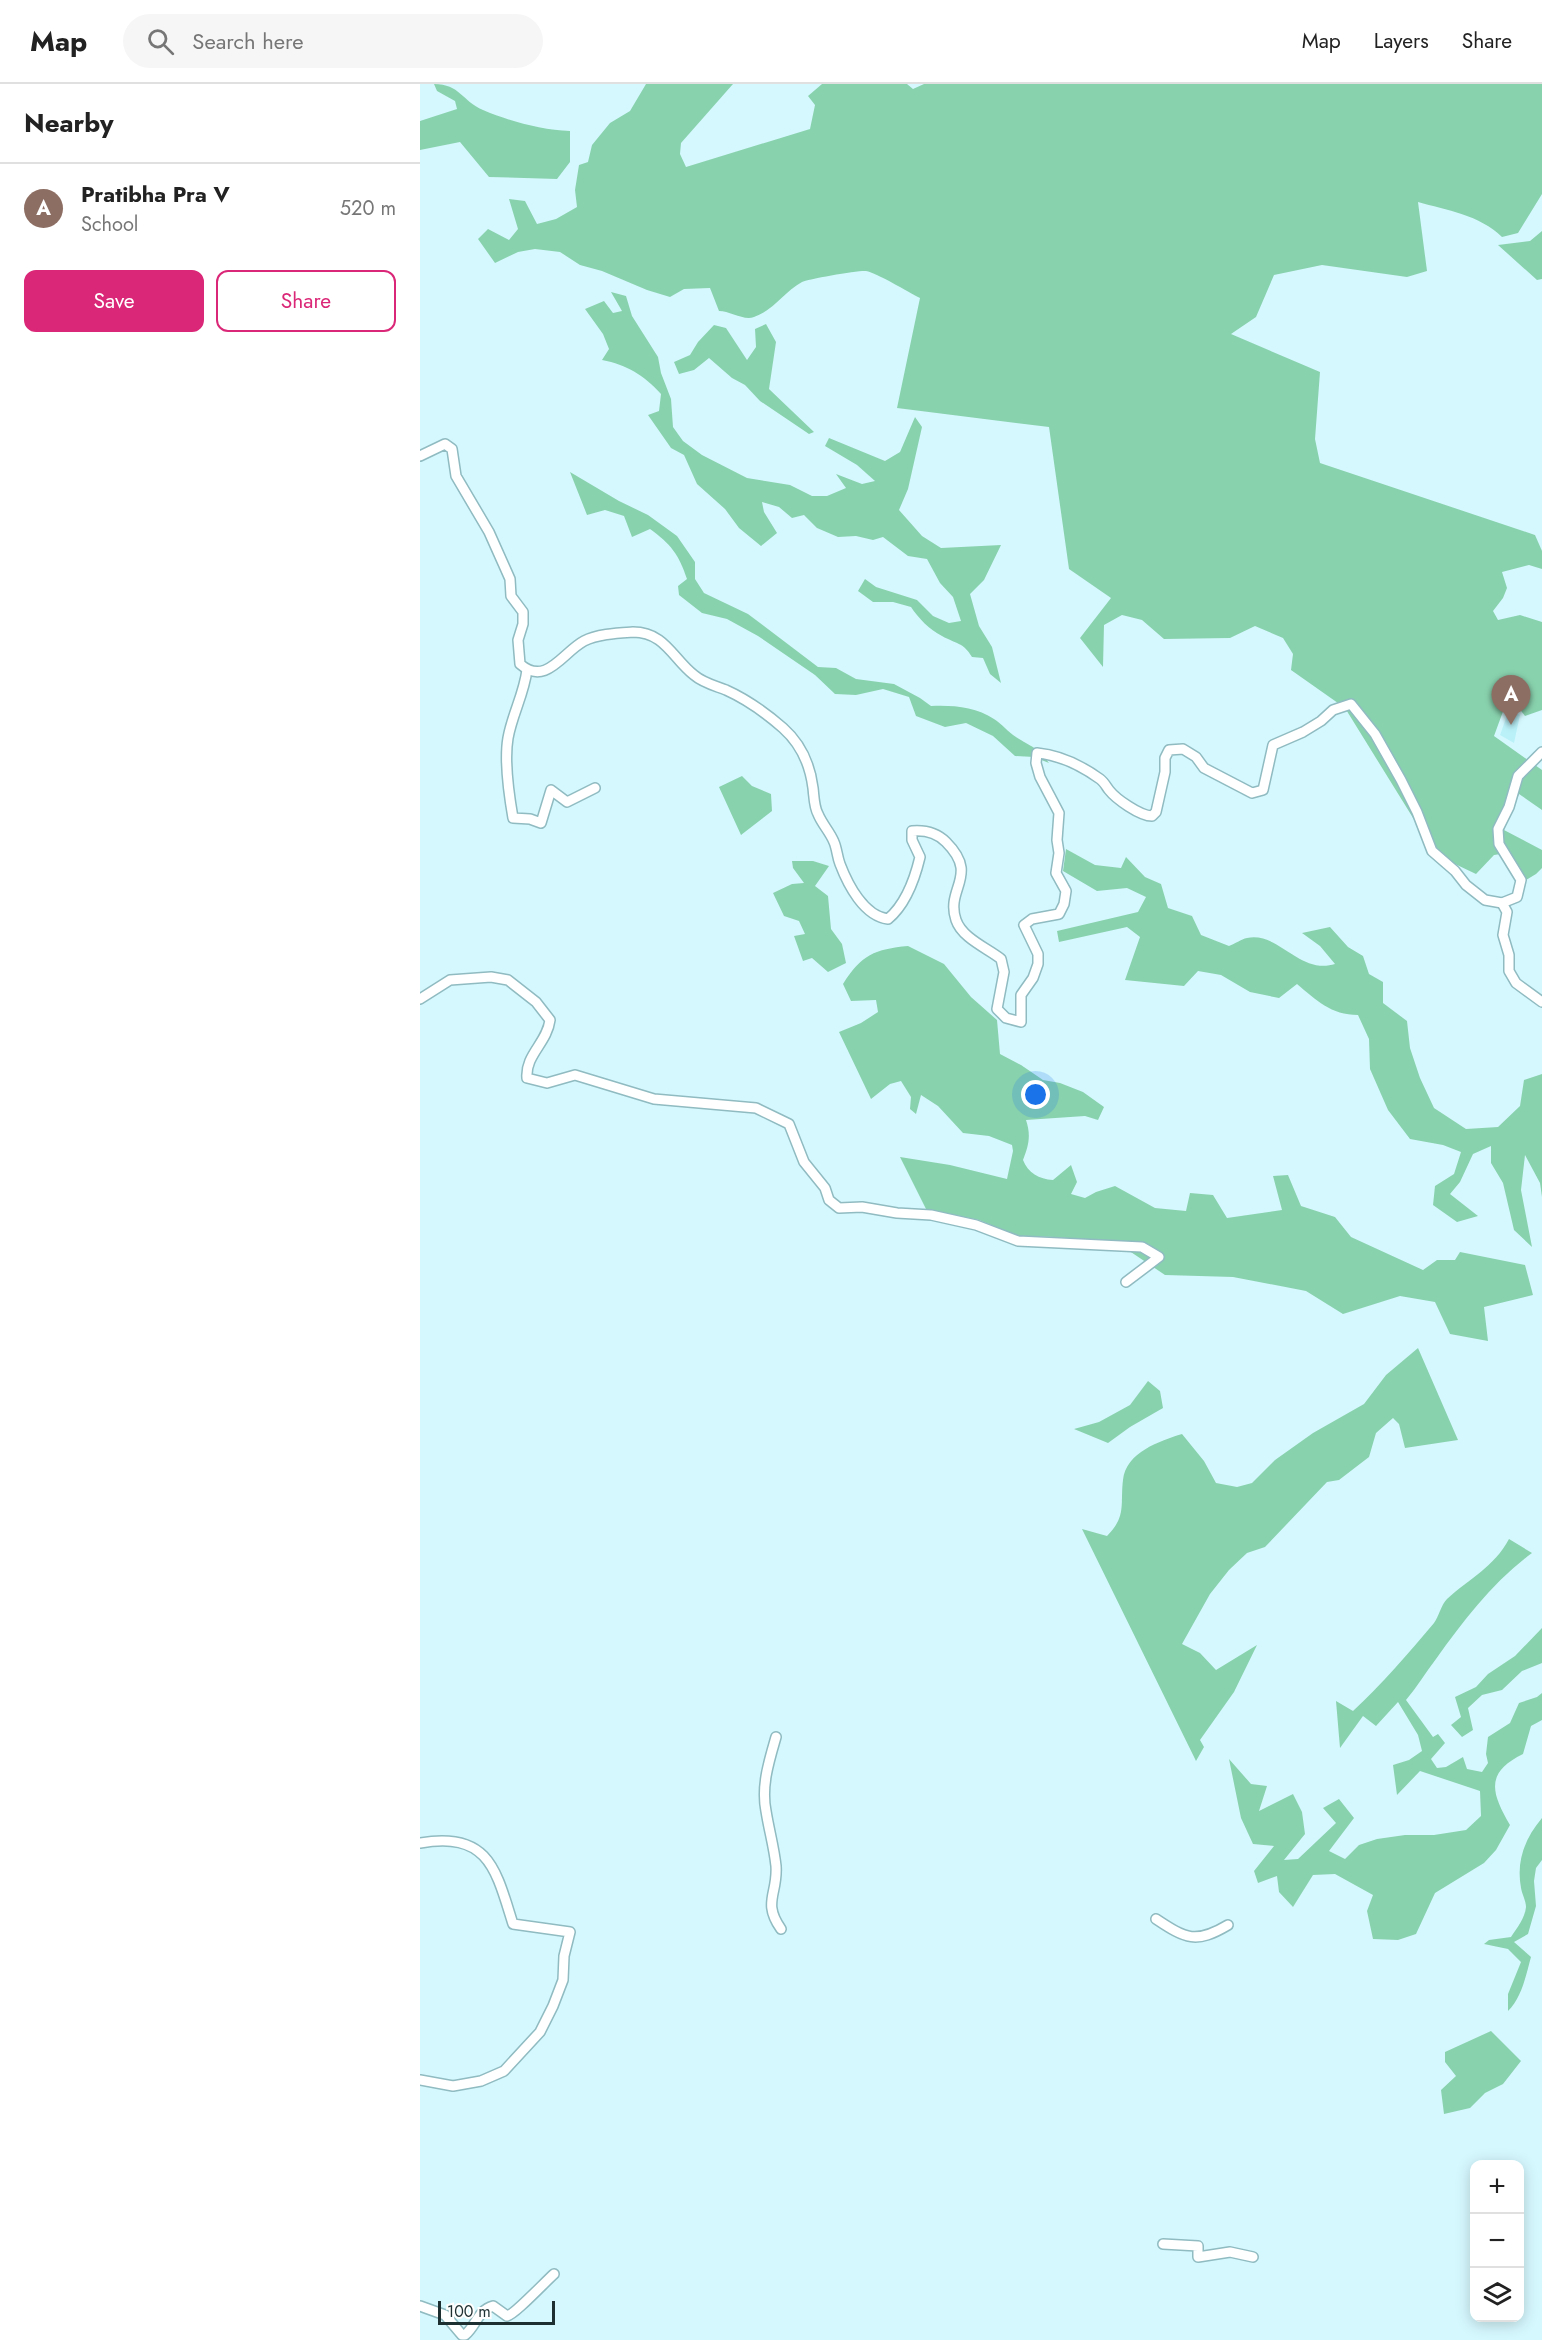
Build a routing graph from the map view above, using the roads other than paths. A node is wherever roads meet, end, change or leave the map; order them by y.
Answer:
1 (420, 456) edge
2 (527, 670) junction
3 (1542, 752) edge
4 (595, 788) dead end
5 (1502, 903) junction
6 (420, 999) edge
7 (1542, 1002) edge
8 (1126, 1282) dead end
9 (776, 1737) dead end
10 (420, 1843) edge
11 (1156, 1919) dead end
12 (1228, 1925) dead end
13 (781, 1929) dead end
14 (420, 2080) edge
15 (1163, 2244) dead end
16 (1253, 2258) dead end
17 (554, 2274) dead end
18 (420, 2306) edge

1 - 2 street
2 - 4 street
2 - 5 street
3 - 5 street
5 - 7 street
6 - 8 street
9 - 13 street
10 - 14 street
11 - 12 street
15 - 16 street
17 - 18 street

